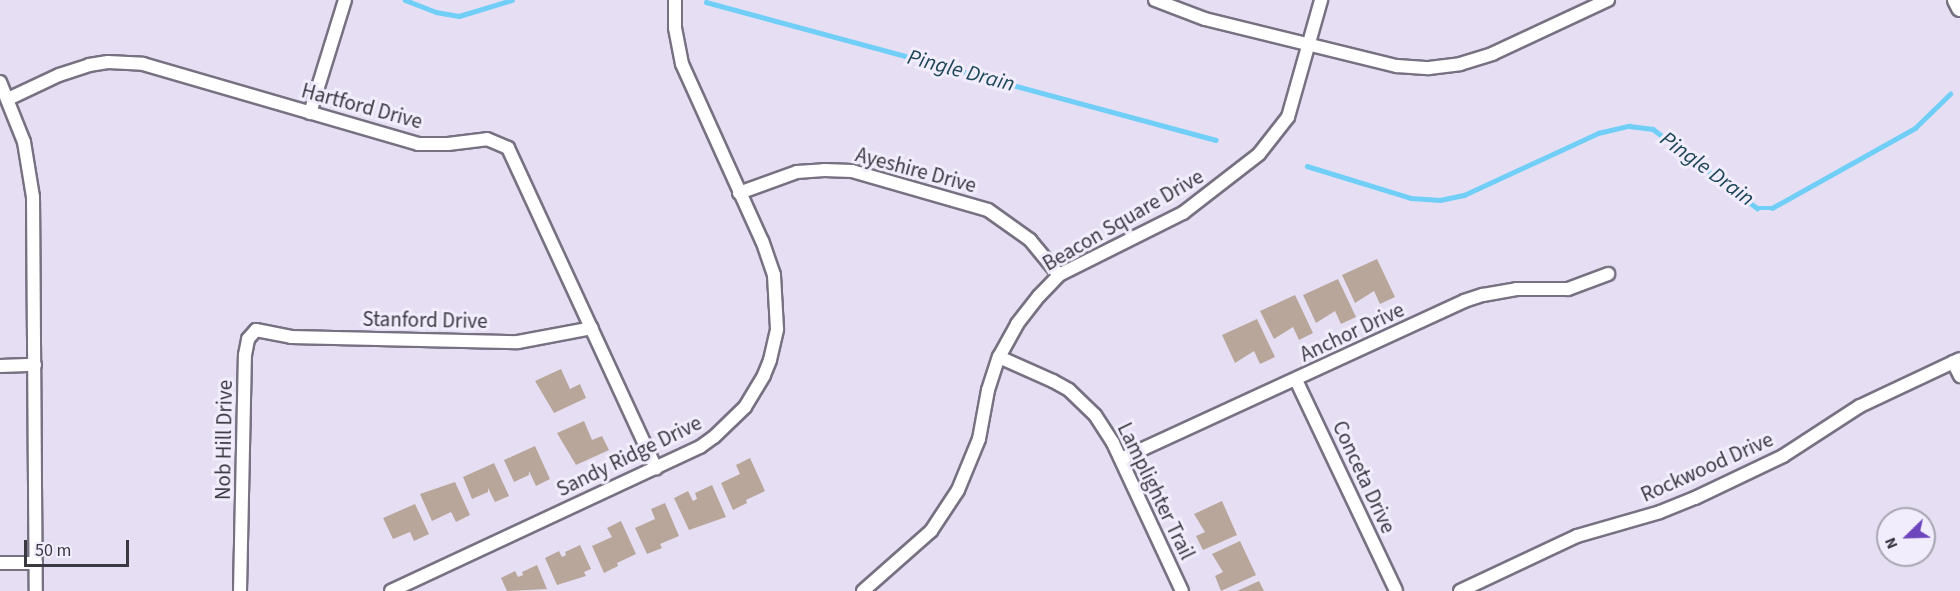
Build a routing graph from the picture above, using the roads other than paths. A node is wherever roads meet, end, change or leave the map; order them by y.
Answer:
1 (345, 0) edge
2 (675, 0) edge
3 (1155, 0) edge
4 (1321, 0) edge
5 (1608, 0) edge
6 (1956, 0) edge
7 (1960, 8) edge
8 (1310, 44) junction
9 (0, 82) edge
10 (8, 99) junction
11 (310, 113) junction
12 (740, 193) junction
13 (1608, 274) dead end
14 (1059, 275) junction
15 (592, 328) junction
16 (256, 330) joint
17 (999, 357) junction
18 (1957, 360) edge
19 (35, 365) junction
20 (0, 366) edge
21 (1960, 376) edge
22 (1296, 380) junction
23 (1121, 459) junction
24 (656, 468) junction
25 (0, 563) edge
26 (36, 563) junction
27 (36, 591) edge
28 (240, 591) edge
29 (390, 591) edge
30 (863, 591) edge
31 (1182, 591) edge
32 (1396, 591) edge
33 (1460, 591) edge

1 - 11 street
2 - 12 street, Sandy Ridge Drive
3 - 8 street
4 - 8 street, Beacon Square Drive
5 - 8 street
6 - 7 street
8 - 14 street, Beacon Square Drive
9 - 10 street
10 - 11 street, Hartford Drive
10 - 19 street
11 - 15 street, Hartford Drive
12 - 14 street, Ayeshire Drive
12 - 24 street, Sandy Ridge Drive
13 - 22 street, Anchor Drive
14 - 17 street, Beacon Square Drive
15 - 16 street, Stanford Drive
15 - 24 street, Hartford Drive
16 - 28 street, Nob Hill Drive
17 - 23 street, Lamplighter Trail
17 - 30 street, Beacon Square Drive
18 - 21 street
18 - 33 street, Rockwood Drive
19 - 20 street
19 - 26 street
22 - 23 street, Anchor Drive
22 - 32 street, Conceta Drive
23 - 31 street, Lamplighter Trail
24 - 29 street, Sandy Ridge Drive
25 - 26 street
26 - 27 street

